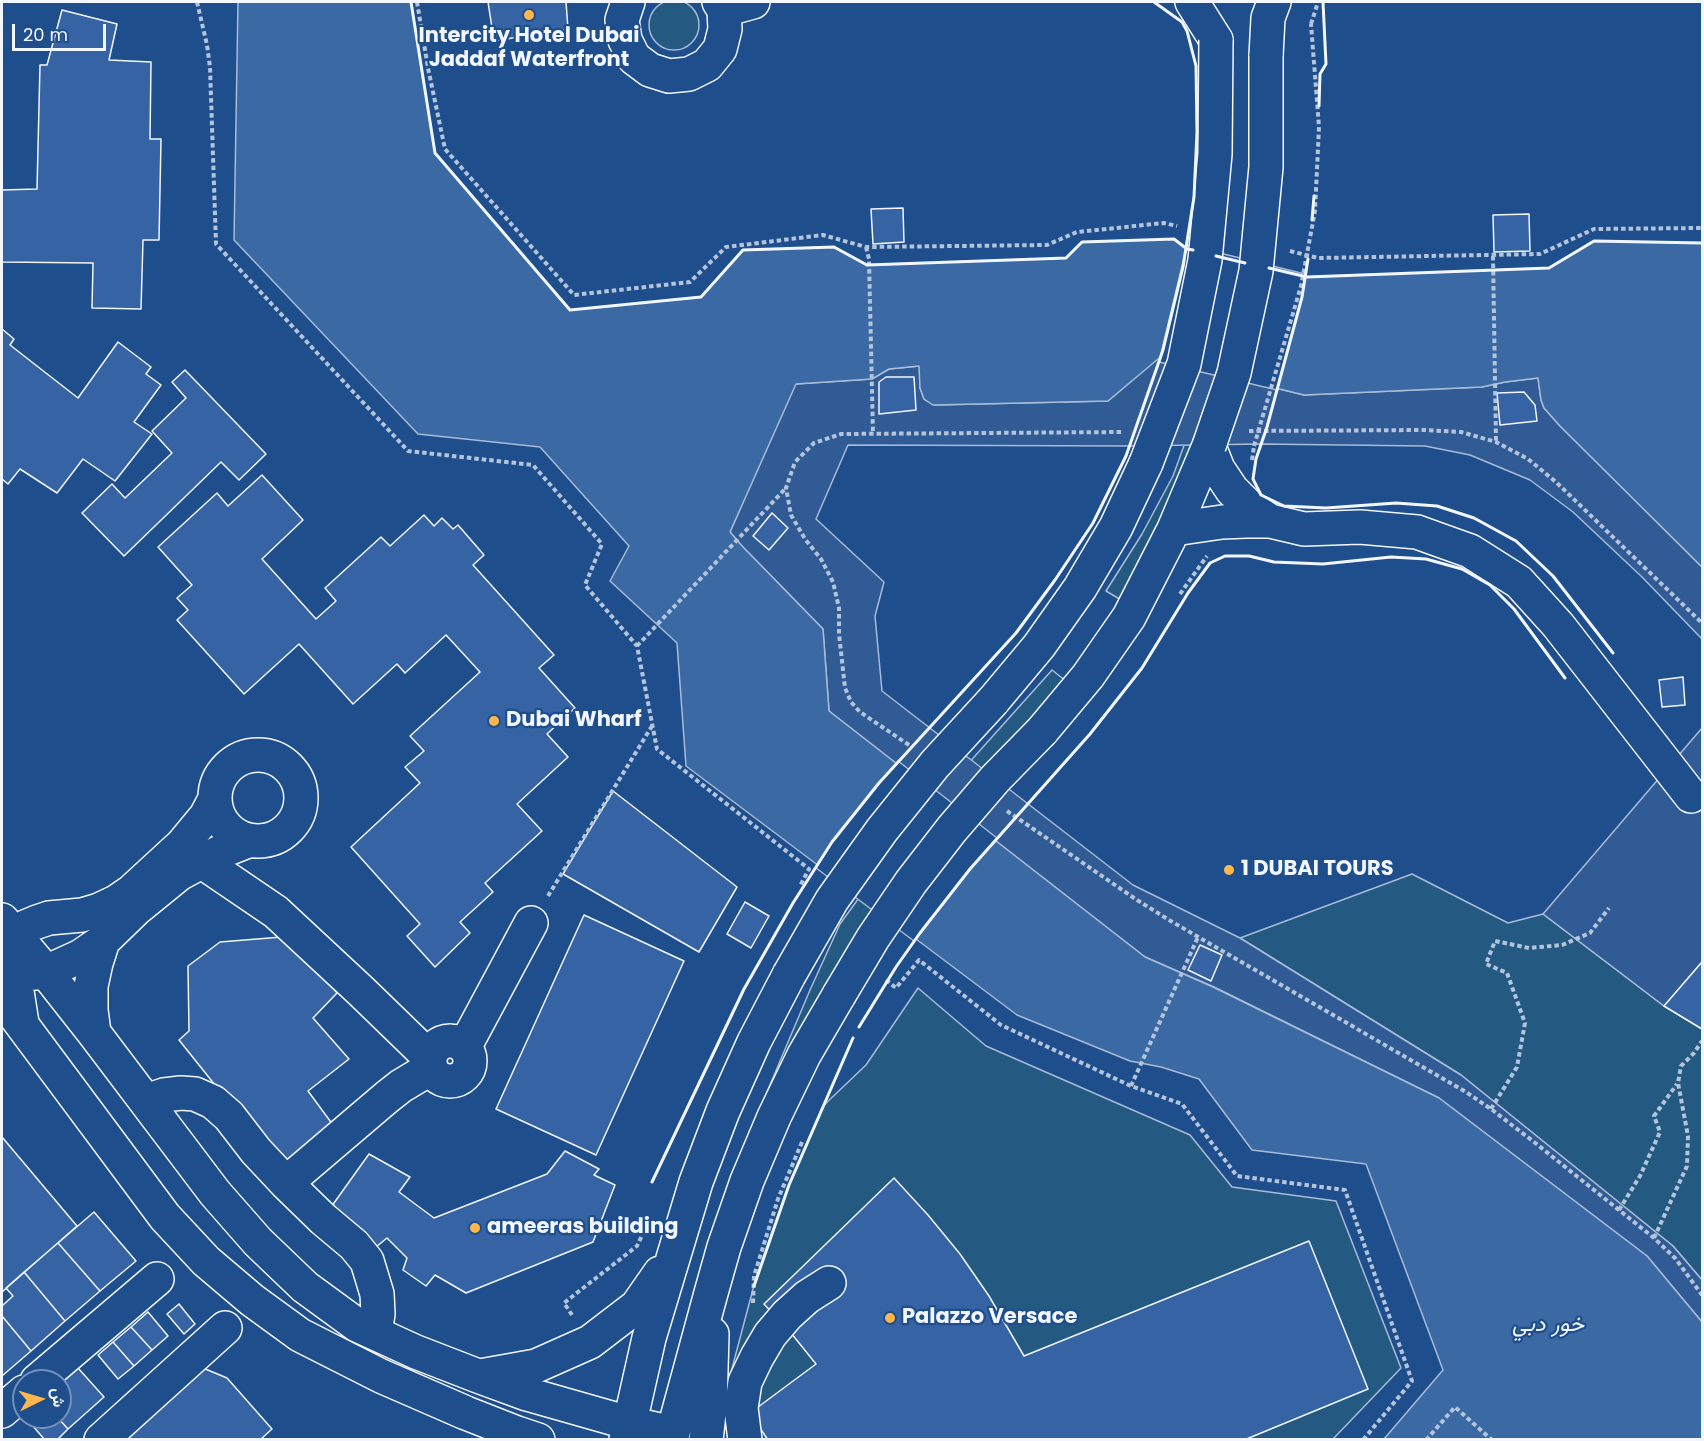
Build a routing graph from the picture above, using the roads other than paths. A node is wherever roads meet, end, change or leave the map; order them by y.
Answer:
1 (628, 2) edge
2 (1192, 2) edge
3 (1212, 2) edge
4 (1259, 2) edge
5 (1274, 2) edge
6 (732, 4) edge
7 (1216, 40) junction
8 (1266, 56) junction
9 (1209, 446) junction
10 (1270, 521) junction
11 (1174, 529) junction
12 (1691, 796) dead end
13 (215, 799) junction
14 (248, 841) junction
15 (183, 865) junction
16 (531, 923) road end
17 (9, 928) edge
18 (103, 941) junction
19 (16, 979) edge
20 (94, 1033) junction
21 (430, 1063) junction
22 (147, 1101) junction
23 (286, 1183) junction
24 (673, 1254) junction
25 (157, 1279) dead end
26 (829, 1283) dead end
27 (711, 1293) junction
28 (225, 1328) dead end
29 (375, 1333) junction
30 (51, 1369) edge
31 (478, 1377) junction
32 (466, 1413) junction
33 (627, 1431) edge
34 (672, 1436) edge
35 (100, 1440) edge
36 (503, 1440) edge
37 (538, 1440) edge
38 (706, 1440) edge
39 (745, 1440) edge

1 - 6 street
2 - 7 street
3 - 7 street
4 - 8 street
5 - 8 street
7 - 24 street, bridge
8 - 9 street, bridge
9 - 10 street
9 - 11 street
10 - 11 street
10 - 12 street
11 - 27 street, bridge
13 - 14 street
13 - 14 street
13 - 15 street
14 - 15 street
15 - 17 street
15 - 18 street
15 - 21 street
16 - 21 street
17 - 19 street
18 - 19 street
18 - 20 street
19 - 20 street
19 - 32 street
20 - 22 street
21 - 23 street
22 - 23 street
22 - 29 street
23 - 29 street
24 - 31 street
24 - 33 street
25 - 30 street
26 - 39 street
27 - 34 street
27 - 38 street
28 - 35 street
29 - 31 street
31 - 33 street
32 - 36 street
32 - 37 street
33 - 34 street

